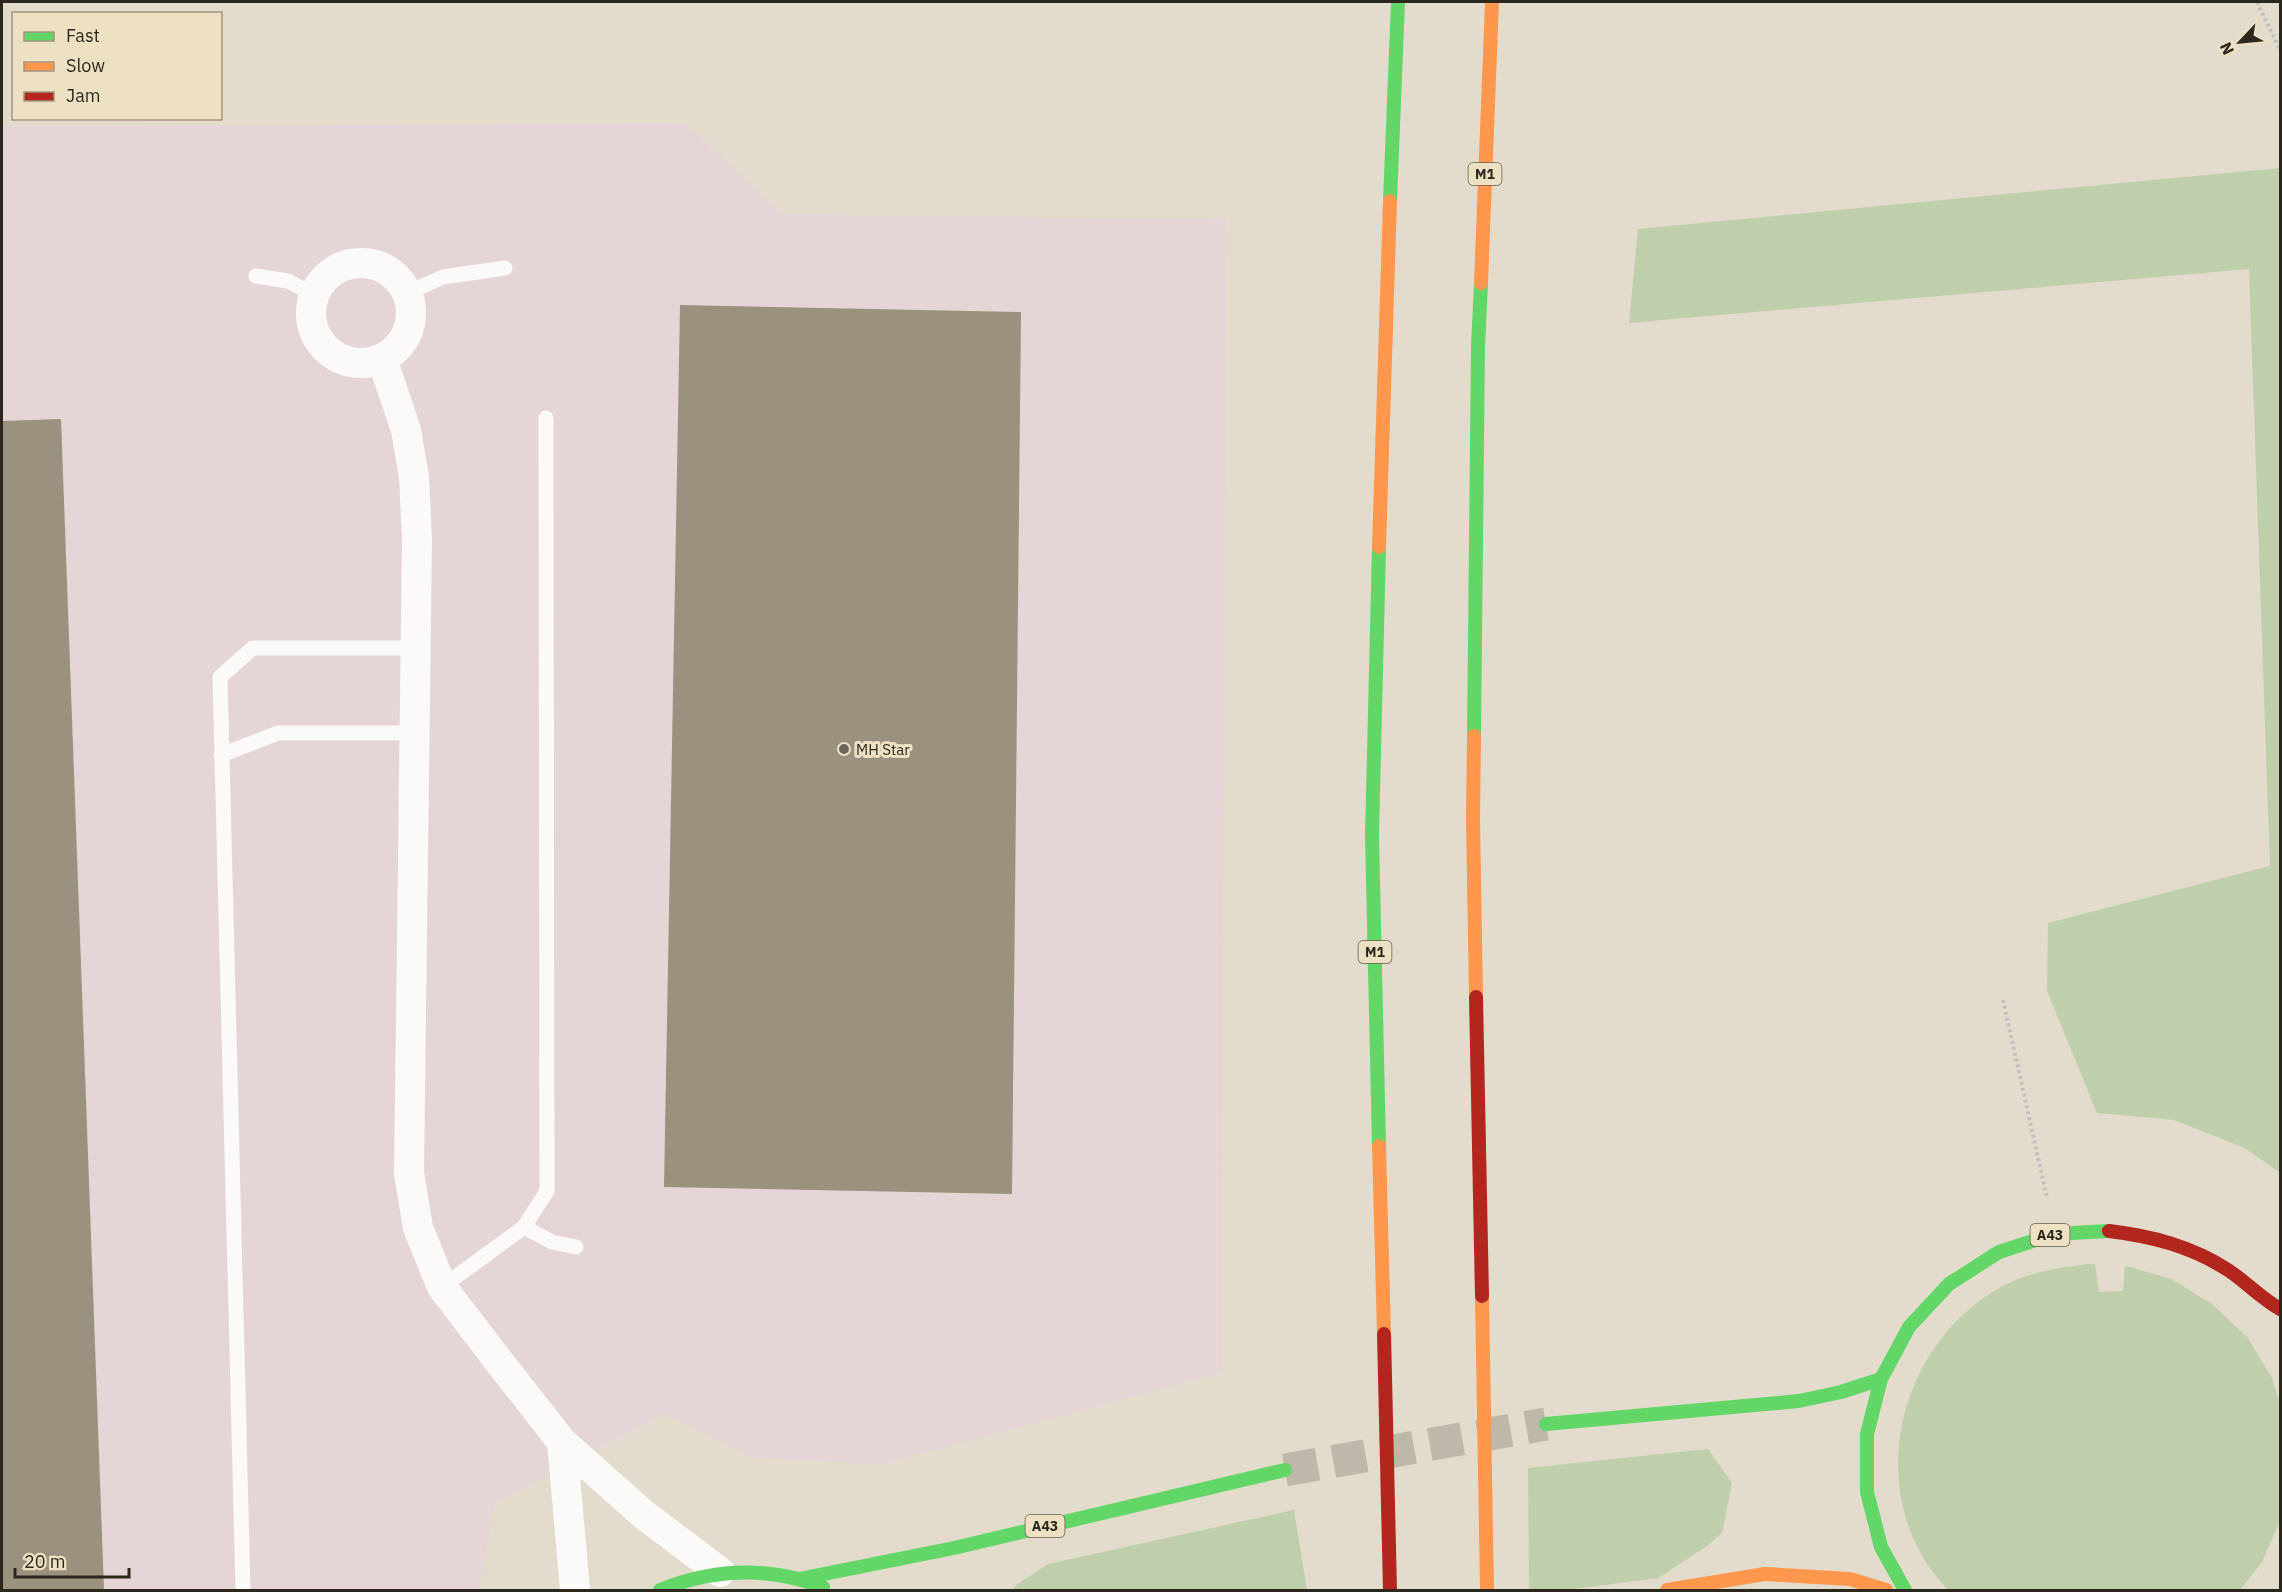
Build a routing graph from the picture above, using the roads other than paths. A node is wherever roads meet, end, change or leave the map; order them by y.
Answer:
1 (1398, 2) edge
2 (1492, 2) edge
3 (505, 268) dead end
4 (256, 276) dead end
5 (407, 293) junction
6 (314, 296) junction
7 (382, 359) junction
8 (546, 418) dead end
9 (416, 648) junction
10 (416, 733) junction
11 (221, 755) junction
12 (524, 1227) junction
13 (576, 1247) dead end
14 (442, 1287) junction
15 (2263, 1299) junction
16 (2280, 1309) edge
17 (2280, 1323) edge
18 (1881, 1379) junction
19 (1546, 1424) tunnel mouth
20 (562, 1442) junction
21 (1285, 1470) tunnel mouth
22 (720, 1572) junction
23 (804, 1578) junction
24 (1390, 1587) edge
25 (243, 1590) edge
26 (575, 1590) edge
27 (660, 1590) edge
28 (831, 1590) edge
29 (1487, 1590) edge
30 (1667, 1590) edge
31 (1887, 1590) edge
32 (1905, 1590) edge

1 - 24 highway, M1
2 - 29 highway, M1
3 - 5 lane
4 - 6 lane
5 - 6 street
5 - 7 street
6 - 7 street
7 - 9 street
8 - 12 lane
9 - 10 street
9 - 11 lane
10 - 11 lane
10 - 14 street
11 - 25 lane
12 - 13 lane
12 - 14 lane
14 - 20 street
15 - 16 highway, A43
15 - 17 highway, A43
15 - 18 highway, A43
18 - 19 highway
18 - 32 highway, A43
20 - 22 street
20 - 26 street
21 - 23 highway, A43
22 - 23 highway
22 - 27 highway
23 - 28 highway
30 - 31 highway

